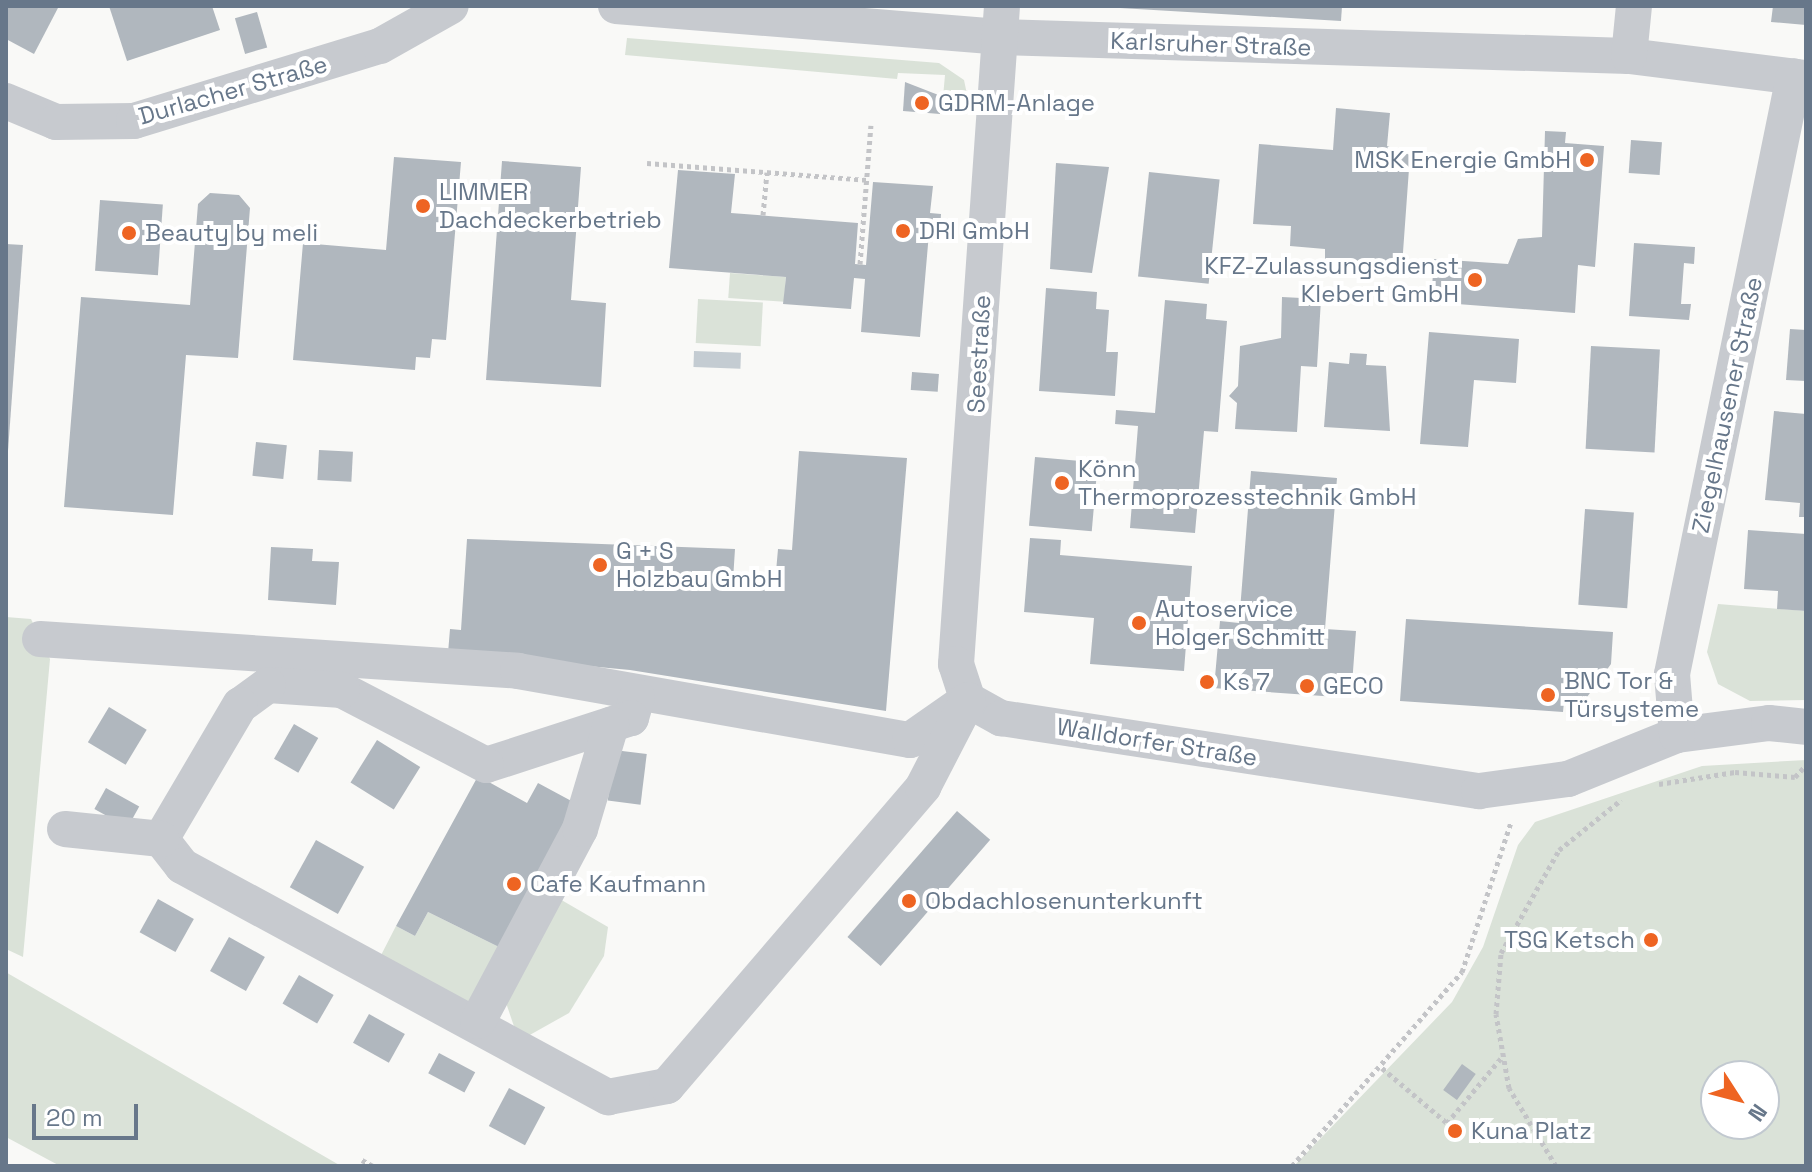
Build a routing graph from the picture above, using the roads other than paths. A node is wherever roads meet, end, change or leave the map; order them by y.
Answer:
1 (451, 6) edge
2 (616, 6) edge
3 (1634, 6) edge
4 (1001, 21) edge
5 (1629, 56) junction
6 (1800, 77) edge
7 (6, 101) edge
8 (40, 639) dead end
9 (637, 697) junction
10 (968, 700) junction
11 (611, 725) junction
12 (1806, 727) edge
13 (1677, 735) junction
14 (65, 829) dead end
15 (161, 839) junction
16 (478, 1021) junction

1 - 7 street, Durlacher Straße
2 - 4 street, Karlsruher Straße
3 - 5 street
4 - 5 street, Karlsruher Straße
4 - 10 street, Seestraße
5 - 6 street, Karlsruher Straße
6 - 13 street, Ziegelhausener Straße
8 - 9 street
9 - 10 street
9 - 11 street
10 - 13 street, Walldorfer Straße
10 - 16 street
11 - 15 street
11 - 16 street
12 - 13 street, Walldorfer Straße
14 - 15 street
15 - 16 street

